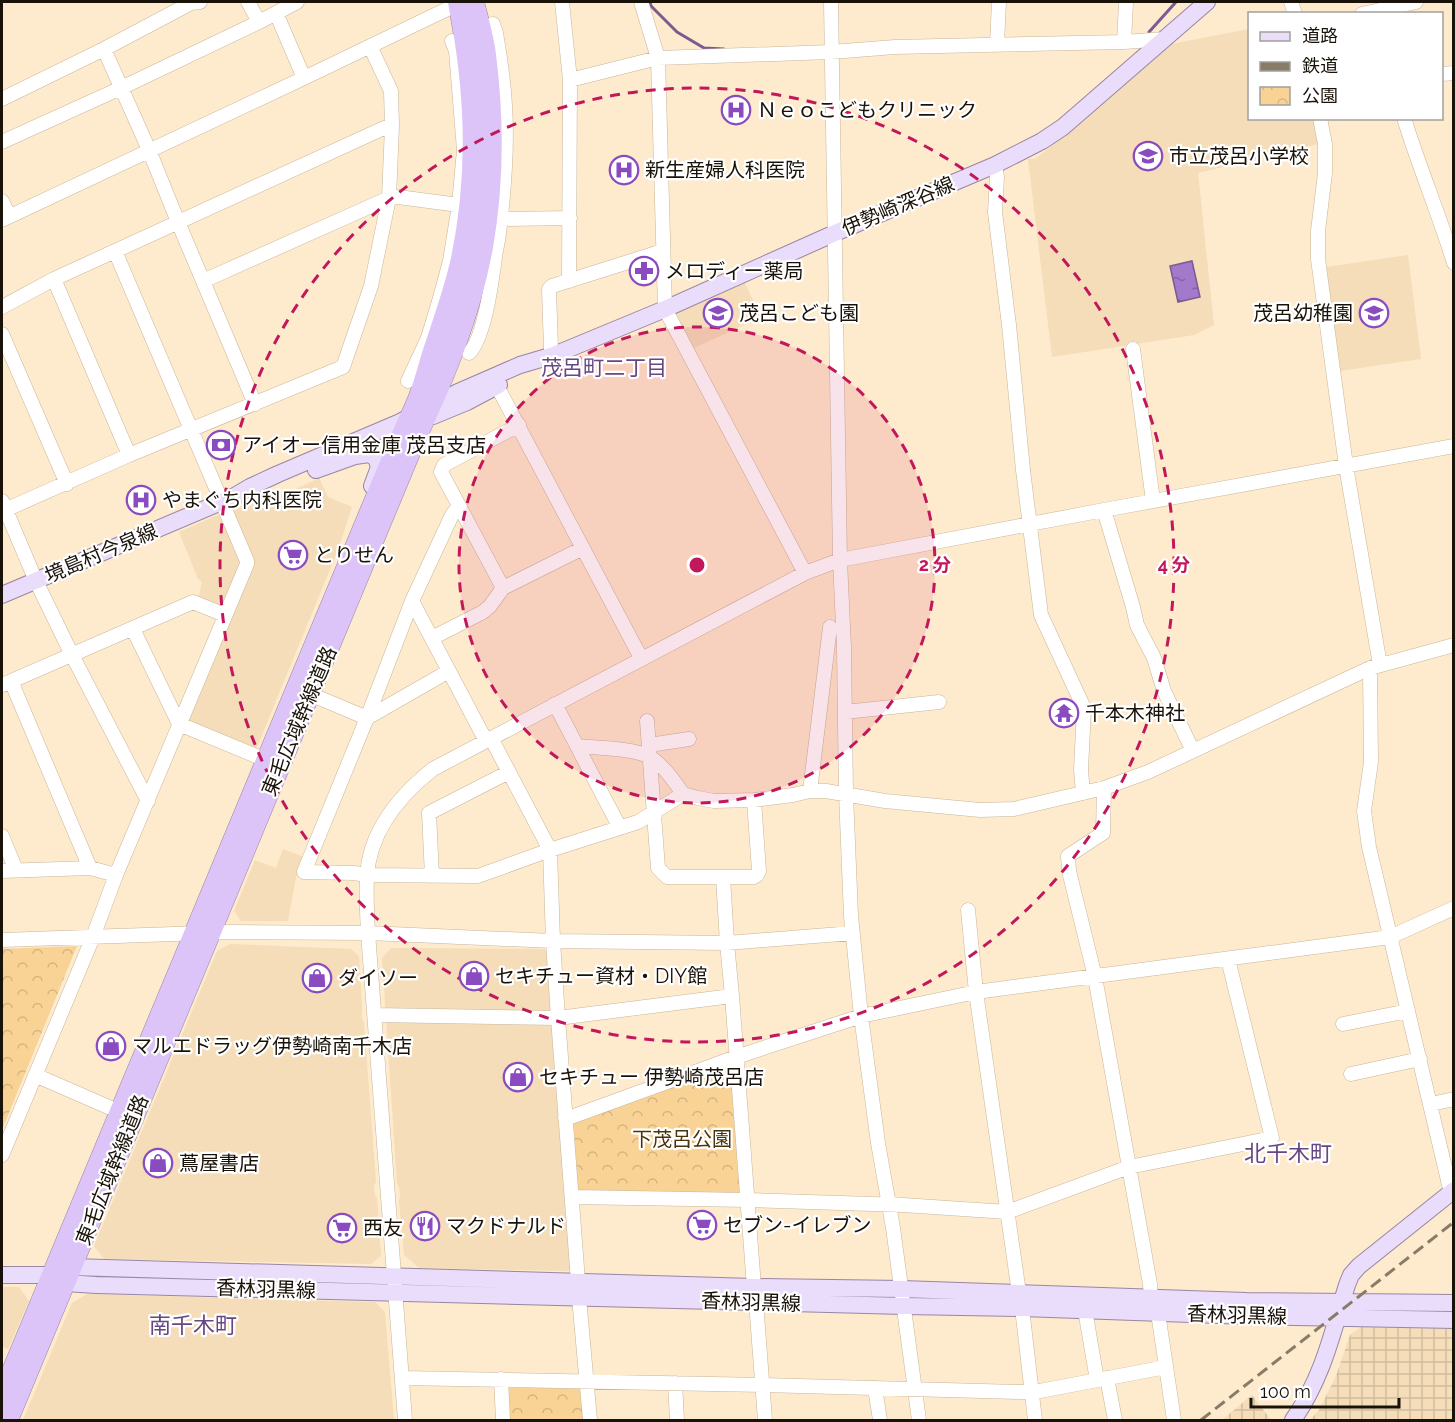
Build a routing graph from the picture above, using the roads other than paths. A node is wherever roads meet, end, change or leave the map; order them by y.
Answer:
1 (200, 2) edge
2 (248, 2) edge
3 (297, 2) edge
4 (463, 2) edge
5 (562, 2) edge
6 (641, 2) edge
7 (831, 2) edge
8 (999, 2) edge
9 (1126, 2) edge
10 (1207, 2) edge
11 (1416, 2) edge
12 (1377, 8) edge
13 (276, 13) junction
14 (259, 22) junction
15 (493, 24) dead end
16 (1165, 39) junction
17 (452, 41) dead end
18 (1124, 42) junction
19 (997, 44) junction
20 (370, 46) junction
21 (104, 49) junction
22 (486, 52) junction
23 (831, 52) junction
24 (658, 58) junction
25 (501, 72) junction
26 (304, 78) junction
27 (570, 80) junction
28 (121, 88) junction
29 (2, 99) edge
30 (1320, 120) edge
31 (1405, 120) edge
32 (392, 126) junction
33 (2, 142) edge
34 (469, 146) junction
35 (149, 150) junction
36 (994, 165) junction
37 (389, 198) junction
38 (2, 201) edge
39 (459, 205) junction
40 (5, 218) edge
41 (570, 218) junction
42 (501, 219) junction
43 (178, 222) junction
44 (835, 232) junction
45 (116, 251) junction
46 (663, 251) junction
47 (495, 252) junction
48 (1454, 263) edge
49 (477, 272) junction
50 (54, 279) junction
51 (203, 280) junction
52 (569, 280) junction
53 (2, 307) edge
54 (665, 309) junction
55 (2, 334) edge
56 (430, 346) junction
57 (1133, 348) dead end
58 (469, 353) dead end
59 (554, 355) junction
60 (408, 381) dead end
61 (498, 386) junction
62 (255, 404) junction
63 (418, 418) junction
64 (519, 425) junction
65 (192, 431) junction
66 (1454, 446) edge
67 (129, 456) junction
68 (1346, 466) junction
69 (316, 470) junction
70 (67, 484) junction
71 (227, 499) junction
72 (1152, 501) junction
73 (4, 506) edge
74 (459, 507) junction
75 (1104, 510) junction
76 (1030, 525) junction
77 (357, 542) junction
78 (583, 548) junction
79 (840, 560) junction
80 (805, 573) junction
81 (36, 581) junction
82 (503, 588) junction
83 (2, 595) edge
84 (412, 601) junction
85 (225, 615) junction
86 (830, 627) dead end
87 (133, 629) junction
88 (432, 638) junction
89 (1454, 645) edge
90 (72, 655) junction
91 (641, 658) junction
92 (1375, 667) junction
93 (449, 672) junction
94 (6, 683) edge
95 (310, 694) junction
96 (939, 702) dead end
97 (555, 704) junction
98 (845, 712) junction
99 (367, 718) junction
100 (647, 721) dead end
101 (179, 724) junction
102 (690, 739) dead end
103 (489, 740) junction
104 (577, 746) junction
105 (649, 751) junction
106 (1193, 751) junction
107 (266, 760) junction
108 (509, 772) junction
109 (1104, 788) junction
110 (810, 791) junction
111 (1083, 793) junction
112 (683, 794) junction
113 (846, 794) junction
114 (754, 800) junction
115 (147, 801) junction
116 (654, 813) junction
117 (620, 828) junction
118 (2, 836) edge
119 (550, 850) junction
120 (90, 868) junction
121 (9, 871) edge
122 (116, 875) junction
123 (367, 875) junction
124 (432, 876) junction
125 (723, 877) junction
126 (1454, 908) edge
127 (968, 910) dead end
128 (203, 932) junction
129 (368, 933) junction
130 (853, 933) junction
131 (93, 937) junction
132 (1390, 938) junction
133 (2, 940) edge
134 (553, 941) junction
135 (727, 943) junction
136 (1228, 959) junction
137 (1095, 977) junction
138 (976, 992) junction
139 (732, 996) junction
140 (1408, 1011) junction
141 (375, 1015) junction
142 (861, 1016) junction
143 (558, 1018) junction
144 (1343, 1024) dead end
145 (736, 1057) junction
146 (1420, 1059) junction
147 (1350, 1074) dead end
148 (35, 1075) junction
149 (1454, 1099) edge
150 (1431, 1104) junction
151 (120, 1112) junction
152 (565, 1117) junction
153 (2, 1155) edge
154 (1129, 1167) junction
155 (1452, 1192) edge
156 (572, 1197) junction
157 (748, 1200) junction
158 (889, 1205) junction
159 (1007, 1212) junction
160 (2, 1275) edge
161 (63, 1275) junction
162 (394, 1285) junction
163 (579, 1289) junction
164 (902, 1289) junction
165 (755, 1294) junction
166 (1020, 1300) junction
167 (1454, 1303) edge
168 (1154, 1305) junction
169 (904, 1306) junction
170 (1085, 1310) junction
171 (1340, 1310) junction
172 (1454, 1320) edge
173 (1167, 1367) junction
174 (402, 1377) junction
175 (501, 1378) junction
176 (1102, 1379) junction
177 (587, 1381) junction
178 (675, 1383) junction
179 (763, 1385) junction
180 (875, 1388) junction
181 (914, 1389) junction
182 (1032, 1392) junction
183 (2, 1395) edge
184 (8, 1420) edge
185 (405, 1420) edge
186 (503, 1420) edge
187 (590, 1420) edge
188 (678, 1420) edge
189 (765, 1420) edge
190 (880, 1420) edge
191 (919, 1420) edge
192 (1035, 1420) edge
193 (1115, 1420) edge
194 (1174, 1420) edge
195 (1293, 1420) edge

1 - 21 street
2 - 14 street
3 - 13 street
4 - 20 street
4 - 22 highway, 東毛広域幹線道路
4 - 34 highway, 東毛広域幹線道路
5 - 27 street
6 - 24 street
7 - 23 street
8 - 19 street
9 - 18 street
10 - 16 main road, 伊勢崎深谷線
11 - 12 street
13 - 14 street
13 - 26 street
14 - 28 street
15 - 25 street
16 - 18 street
16 - 36 main road, 伊勢崎深谷線
17 - 34 street
18 - 19 street
19 - 23 street
20 - 26 street
20 - 32 street
21 - 28 street
21 - 29 street
22 - 25 street
22 - 49 highway, 東毛広域幹線道路
23 - 24 street
23 - 44 street
24 - 27 street
24 - 46 street
25 - 42 street
26 - 35 street
27 - 41 street
28 - 33 street
28 - 35 street
30 - 68 street
31 - 48 street
32 - 37 street
32 - 43 street
34 - 39 street
34 - 56 highway, 東毛広域幹線道路
35 - 40 street
35 - 43 street
36 - 44 main road, 伊勢崎深谷線
36 - 76 street
37 - 39 street
37 - 51 street
37 - 62 street
38 - 40 street
39 - 56 street
41 - 42 street
41 - 52 street
42 - 47 street
43 - 45 street
43 - 51 street
44 - 54 main road, 伊勢崎深谷線
44 - 79 street
45 - 50 street
45 - 65 street
46 - 52 street
46 - 54 street
47 - 49 street
47 - 58 street
49 - 63 highway, 東毛広域幹線道路
50 - 53 street
50 - 67 street
51 - 62 street
52 - 59 street
54 - 59 main road, 伊勢崎深谷線
54 - 80 street
55 - 70 street
56 - 60 street
56 - 63 highway, 東毛広域幹線道路
57 - 72 street
59 - 61 main road, 伊勢崎深谷線
59 - 63 main road, 伊勢崎深谷線
61 - 63 main road, 伊勢崎深谷線
61 - 64 street
62 - 65 street
63 - 69 main road, 境島村今泉線
63 - 71 main road, 境島村今泉線
63 - 77 highway, 東毛広域幹線道路
63 - 95 highway, 東毛広域幹線道路
64 - 74 street
64 - 78 street
65 - 67 street
65 - 71 street
66 - 68 street
67 - 70 street
68 - 72 street
68 - 92 street
69 - 71 main road, 境島村今泉線
69 - 77 main road
70 - 73 street
71 - 81 main road, 境島村今泉線
71 - 85 street
72 - 75 street
73 - 81 street
74 - 82 street
74 - 84 street
75 - 76 street
75 - 106 street
76 - 79 street
76 - 111 street
77 - 107 highway, 東毛広域幹線道路
78 - 82 street
78 - 91 street
79 - 80 street
79 - 98 street
80 - 91 street
81 - 83 main road, 境島村今泉線
81 - 90 street
82 - 88 street
84 - 88 street
84 - 99 street
85 - 87 street
85 - 101 street
86 - 110 street
87 - 90 street
87 - 101 street
88 - 93 street
89 - 92 street
90 - 94 street
90 - 115 street
91 - 97 street
92 - 106 street
92 - 132 street
93 - 99 street
93 - 103 street
94 - 120 street
95 - 99 street
95 - 128 highway, 東毛広域幹線道路
96 - 98 street
97 - 103 street
97 - 104 street
98 - 113 street
99 - 123 street
100 - 105 street
101 - 107 street
101 - 115 street
102 - 105 street
103 - 108 street
103 - 123 street
104 - 105 street
104 - 117 street
105 - 112 street
105 - 116 street
106 - 109 street
107 - 128 highway, 東毛広域幹線道路
108 - 119 street
108 - 124 street
109 - 111 street
109 - 137 street
110 - 113 street
110 - 114 street
111 - 113 street
112 - 114 street
112 - 116 street
113 - 130 street
114 - 125 street
115 - 122 street
116 - 117 street
116 - 125 street
117 - 119 street
118 - 121 street
119 - 124 street
119 - 134 street
120 - 121 street
120 - 122 street
122 - 131 street
123 - 124 street
123 - 129 street
125 - 135 street
126 - 132 street
127 - 138 street
128 - 129 street
128 - 131 street
128 - 151 highway, 東毛広域幹線道路
128 - 161 highway, 東毛広域幹線道路
129 - 134 street
129 - 141 street
130 - 135 street
130 - 142 street
131 - 133 street
131 - 148 street
132 - 136 street
132 - 140 street
134 - 135 street
134 - 143 street
135 - 139 street
136 - 137 street
136 - 154 street
137 - 138 street
137 - 154 street
138 - 142 street
138 - 159 street
139 - 143 street
139 - 145 street
140 - 144 street
140 - 146 street
141 - 143 street
141 - 162 street
142 - 145 street
142 - 158 street
143 - 152 street
145 - 152 street
145 - 157 street
146 - 147 street
146 - 150 street
148 - 151 street
148 - 153 street
149 - 150 street
150 - 155 street
151 - 161 highway, 東毛広域幹線道路
152 - 156 street
154 - 159 street
154 - 168 street
155 - 171 main road
156 - 157 street
156 - 163 street
157 - 158 street
157 - 165 street
158 - 159 street
158 - 164 street
159 - 166 street
160 - 161 main road, 香林羽黒線
161 - 162 main road, 香林羽黒線
161 - 183 highway, 東毛広域幹線道路
161 - 184 highway, 東毛広域幹線道路
162 - 163 main road, 香林羽黒線
162 - 174 street
163 - 165 main road, 香林羽黒線
163 - 177 street
164 - 165 main road, 香林羽黒線
164 - 166 main road, 香林羽黒線
164 - 169 street
165 - 169 main road, 香林羽黒線
165 - 179 street
166 - 168 main road, 香林羽黒線
166 - 169 main road, 香林羽黒線
166 - 170 main road, 香林羽黒線
166 - 182 street
167 - 171 main road, 香林羽黒線
168 - 170 main road, 香林羽黒線
168 - 171 main road, 香林羽黒線
168 - 173 street
169 - 181 street
170 - 176 street
171 - 172 main road, 香林羽黒線
171 - 195 main road
173 - 176 street
173 - 194 street
174 - 175 street
174 - 185 street
175 - 177 street
175 - 186 street
176 - 182 street
176 - 193 street
177 - 178 street
177 - 187 street
178 - 179 street
178 - 188 street
179 - 180 street
179 - 189 street
180 - 181 street
180 - 190 street
181 - 182 street
181 - 191 street
182 - 192 street

